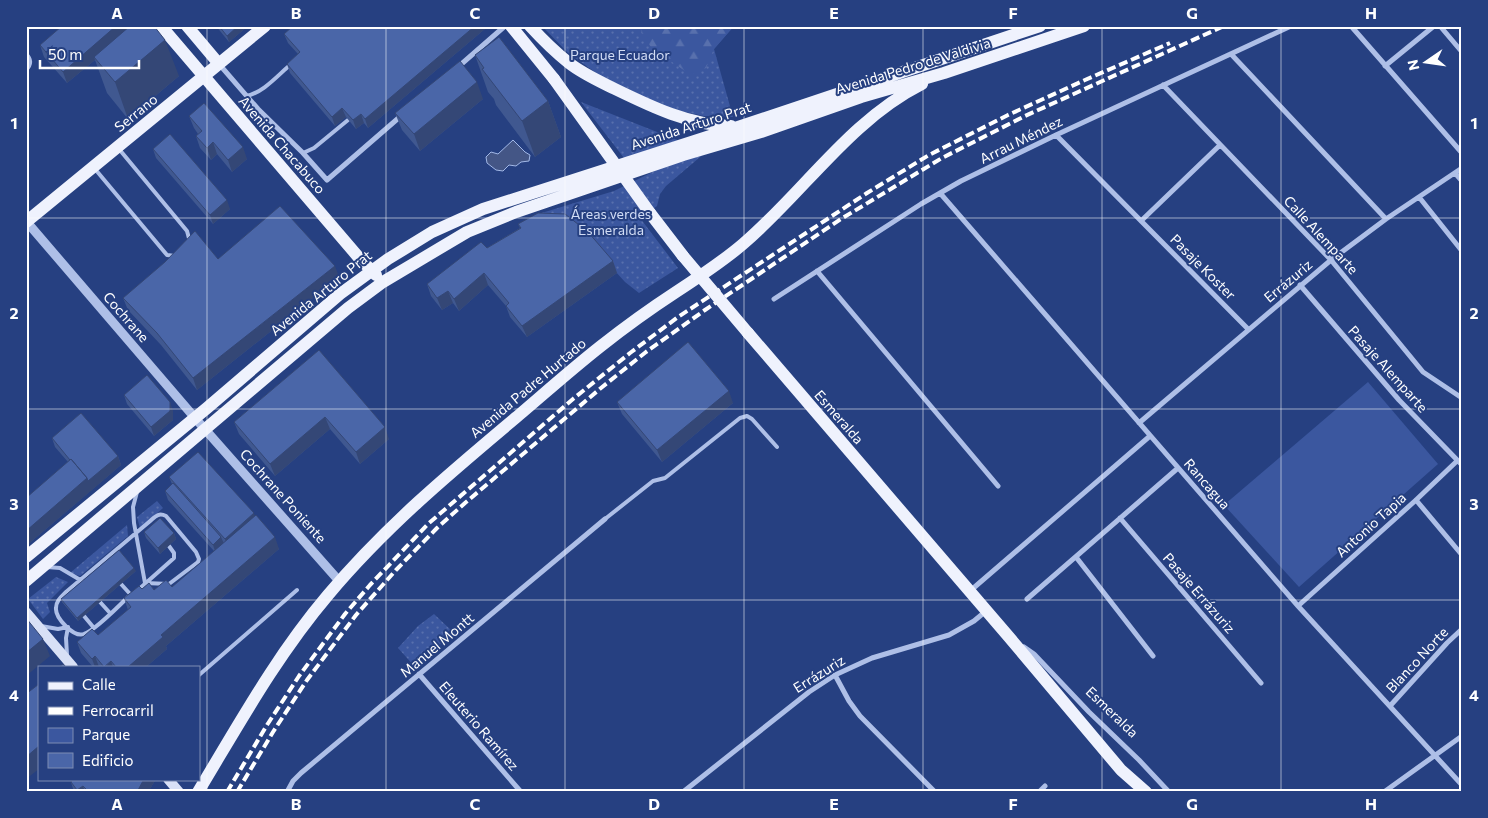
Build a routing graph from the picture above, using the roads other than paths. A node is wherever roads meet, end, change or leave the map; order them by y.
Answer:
1 (161, 26) edge
2 (187, 26) edge
3 (265, 26) edge
4 (505, 26) edge
5 (511, 26) edge
6 (530, 26) edge
7 (1040, 26) edge
8 (1084, 26) edge
9 (1291, 26) edge
10 (1351, 26) edge
11 (1434, 26) edge
12 (1440, 26) edge
13 (1462, 52) edge
14 (26, 54) edge
15 (1231, 54) junction
16 (293, 62) edge
17 (219, 64) junction
18 (1385, 66) junction
19 (26, 70) edge
20 (454, 70) edge
21 (944, 73) junction
22 (204, 77) junction
23 (1163, 85) junction
24 (858, 87) joint
25 (246, 96) junction
26 (409, 109) edge
27 (348, 120) edge
28 (738, 127) junction
29 (751, 135) joint
30 (1056, 135) junction
31 (1220, 145) junction
32 (118, 147) junction
33 (303, 153) junction
34 (1462, 153) edge
35 (93, 167) junction
36 (1462, 168) edge
37 (1455, 172) junction
38 (1462, 181) edge
39 (940, 193) junction
40 (1419, 197) junction
41 (1386, 220) junction
42 (1141, 221) junction
43 (26, 222) edge
44 (190, 244) edge
45 (1462, 251) edge
46 (178, 256) edge
47 (1331, 260) junction
48 (371, 271) junction
49 (817, 271) junction
50 (383, 282) junction
51 (1300, 285) junction
52 (774, 299) dead end
53 (1248, 329) junction
54 (1462, 398) edge
55 (194, 418) junction
56 (1139, 423) junction
57 (205, 430) junction
58 (1150, 436) junction
59 (776, 447) dead end
60 (1460, 463) edge
61 (1178, 468) junction
62 (139, 486) junction
63 (998, 486) dead end
64 (1416, 500) junction
65 (1120, 518) junction
66 (605, 519) joint
67 (136, 533) junction
68 (169, 546) edge
69 (1462, 555) edge
70 (1076, 556) junction
71 (26, 557) edge
72 (43, 567) junction
73 (80, 579) junction
74 (26, 581) edge
75 (340, 582) junction
76 (84, 583) edge
77 (145, 583) junction
78 (121, 584) edge
79 (297, 590) dead end
80 (970, 591) junction
81 (131, 595) junction
82 (1028, 599) dead end
83 (100, 602) edge
84 (1298, 606) junction
85 (987, 611) junction
86 (26, 612) edge
87 (110, 613) junction
88 (84, 616) edge
89 (38, 625) junction
90 (68, 628) junction
91 (94, 628) junction
92 (1462, 629) edge
93 (1010, 637) junction
94 (1154, 656) dead end
95 (71, 664) edge
96 (200, 673) edge
97 (419, 674) junction
98 (835, 675) junction
99 (1261, 683) dead end
100 (1390, 706) junction
101 (1462, 736) edge
102 (1435, 756) junction
103 (1121, 770) junction
104 (169, 780) edge
105 (1462, 785) edge
106 (1045, 786) dead end
107 (179, 792) edge
108 (198, 792) edge
109 (287, 792) edge
110 (522, 792) edge
111 (683, 792) edge
112 (935, 792) edge
113 (1039, 792) edge
114 (1132, 792) edge
115 (1146, 792) edge
116 (1169, 792) edge
117 (1384, 792) edge

1 - 22 main road, Avenida Chacabuco
2 - 17 main road, Avenida Chacabuco
3 - 17 main road, Serrano
4 - 20 street
5 - 80 main road, Esmeralda, bridge
6 - 28 main road
7 - 24 main road, Avenida Pedro de Valdivia
8 - 21 main road, Avenida Pedro de Valdivia
9 - 15 street, Arrau Méndez
10 - 18 street
11 - 18 street
12 - 13 street
14 - 19 lane
15 - 23 street, Arrau Méndez
15 - 41 street
16 - 25 lane
17 - 22 main road, Serrano
17 - 25 street, Avenida Chacabuco
18 - 34 street
21 - 29 main road, Avenida Pedro de Valdivia
21 - 75 main road, Avenida Padre Hurtado
22 - 32 main road, Serrano
22 - 48 main road, Avenida Chacabuco
23 - 30 street, Arrau Méndez
23 - 31 street, Calle Alemparte
24 - 28 main road, Avenida Arturo Prat
25 - 33 street, Avenida Chacabuco
26 - 33 street, Avenida Chacabuco
27 - 33 lane
28 - 48 main road, Avenida Arturo Prat
29 - 50 main road, Avenida Arturo Prat
30 - 39 street, Arrau Méndez
30 - 42 street, Pasaje Koster
31 - 42 street
31 - 47 street, Calle Alemparte
32 - 35 main road, Serrano
32 - 44 lane
35 - 43 main road, Serrano
35 - 46 lane
36 - 37 street, Errázuriz
37 - 38 street
37 - 40 street, Errázuriz
39 - 49 street, Arrau Méndez
39 - 56 street, Rancagua
40 - 41 street, Errázuriz
40 - 45 street
41 - 47 street, Errázuriz
42 - 53 street, Pasaje Koster
43 - 55 street, Cochrane
47 - 51 street, Errázuriz
47 - 54 street, Calle Alemparte
48 - 50 main road, Avenida Chacabuco
48 - 55 main road, Avenida Arturo Prat
49 - 52 street, Arrau Méndez
49 - 63 street
50 - 57 main road, Avenida Arturo Prat
51 - 53 street, Errázuriz
51 - 60 street, Pasaje Alemparte
53 - 56 street, Errázuriz
55 - 57 street, Cochrane
55 - 71 main road, Avenida Arturo Prat
56 - 58 street, Rancagua
57 - 62 main road, Avenida Arturo Prat
57 - 75 street, Cochrane Poniente
58 - 61 street, Rancagua
58 - 80 street
59 - 66 lane
60 - 64 street, Antonio Tapia
61 - 65 street
61 - 84 street, Rancagua
62 - 67 lane
62 - 72 main road, Avenida Arturo Prat
64 - 69 street
64 - 84 street, Antonio Tapia
65 - 70 street
65 - 99 street, Pasaje Errázuriz
66 - 97 street, Manuel Montt
67 - 73 lane
67 - 77 lane
67 - 77 lane
68 - 77 lane
70 - 82 street
70 - 94 street
72 - 73 lane
72 - 74 main road, Avenida Arturo Prat
73 - 76 lane
73 - 90 lane
75 - 108 main road, Avenida Padre Hurtado
77 - 81 lane
78 - 81 lane
79 - 96 lane
80 - 85 main road, Esmeralda
81 - 87 lane
83 - 87 lane
84 - 100 street, Rancagua
85 - 93 main road, Esmeralda
85 - 98 street, Errázuriz
86 - 89 main road
87 - 91 lane
88 - 91 lane
89 - 90 lane
89 - 95 main road
90 - 91 lane
90 - 95 lane
92 - 100 street, Blanco Norte
93 - 103 main road, Esmeralda
93 - 116 street, Esmeralda
97 - 109 street, Manuel Montt
97 - 110 street, Eleuterio Ramírez
98 - 111 street, Errázuriz
98 - 112 street
100 - 102 street, Rancagua
101 - 102 street
102 - 105 street, Rancagua
102 - 117 street
103 - 114 main road
103 - 115 main road, Esmeralda
104 - 107 main road
106 - 113 street

